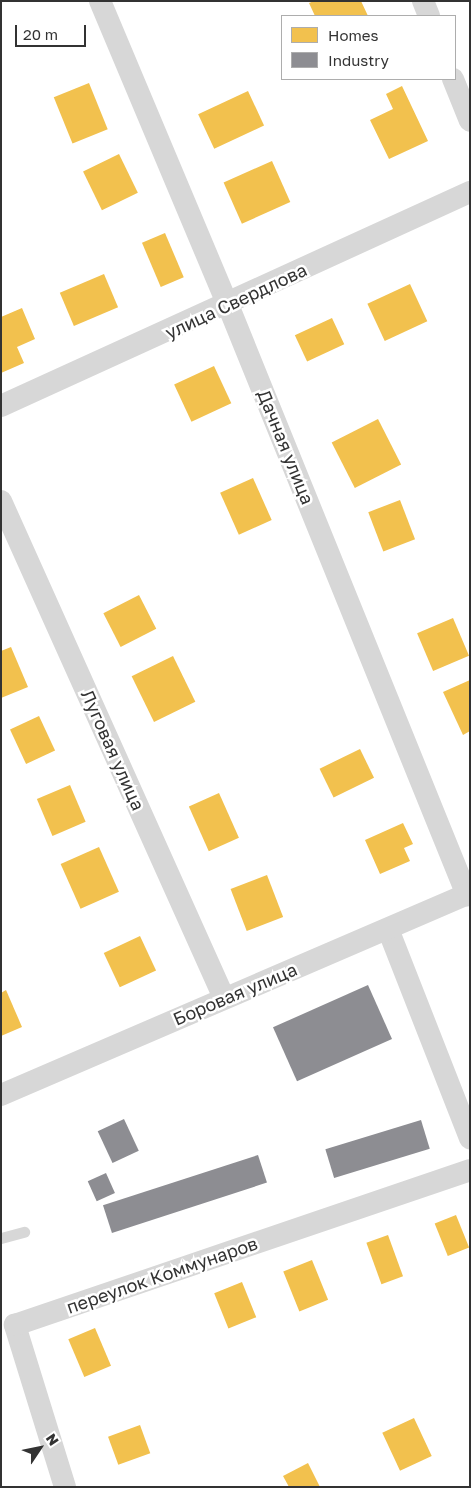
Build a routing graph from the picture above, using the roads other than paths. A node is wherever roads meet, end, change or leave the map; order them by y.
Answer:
1 (100, 1) edge
2 (423, 1) edge
3 (429, 15) edge
4 (453, 80) edge
5 (470, 121) edge
6 (470, 192) edge
7 (228, 305) junction
8 (1, 406) edge
9 (1, 501) edge
10 (468, 894) edge
11 (388, 928) junction
12 (224, 998) junction
13 (1, 1095) edge
14 (470, 1138) edge
15 (470, 1170) edge
16 (24, 1232) dead end
17 (1, 1238) edge
18 (64, 1487) edge

1 - 7 street, Дачная улица
2 - 3 street
4 - 5 street
6 - 7 street, улица Свердлова
7 - 8 street, улица Свердлова
7 - 10 street, Дачная улица
9 - 12 street, Луговая улица
10 - 11 street, Боровая улица
11 - 12 street, Боровая улица
11 - 14 street
12 - 13 street, Боровая улица
15 - 18 street, переулок Коммунаров
16 - 17 lane

